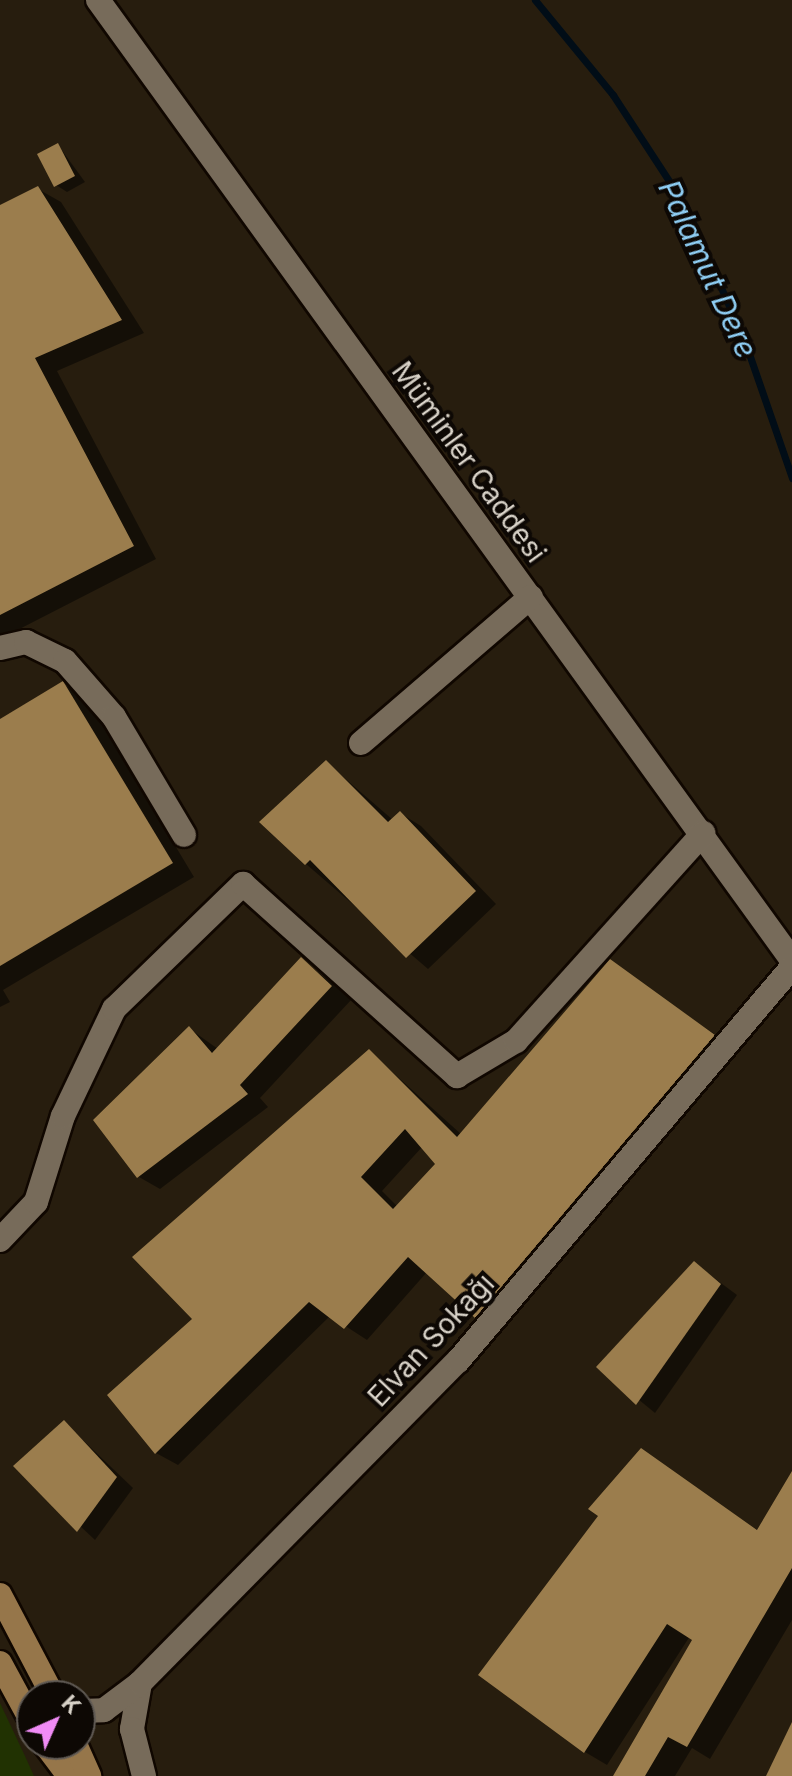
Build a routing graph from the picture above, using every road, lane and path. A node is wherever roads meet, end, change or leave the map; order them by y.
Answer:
1 (98, 0) edge
2 (531, 597) junction
3 (0, 648) edge
4 (361, 743) dead end
5 (703, 833) junction
6 (184, 835) dead end
7 (792, 960) edge
8 (792, 967) edge
9 (0, 1240) edge
10 (0, 1595) edge
11 (0, 1663) edge
12 (46, 1680) edge
13 (140, 1683) junction
14 (16, 1692) edge
15 (96, 1710) edge
16 (144, 1776) edge

1 - 2 street, Müminler Caddesi
2 - 4 street
2 - 5 street, Müminler Caddesi
3 - 6 street
5 - 7 street, Müminler Caddesi
5 - 9 street
8 - 13 street, Elvan Sokağı
10 - 12 main road
11 - 14 main road
13 - 15 street, Elvan Sokağı
13 - 16 street

